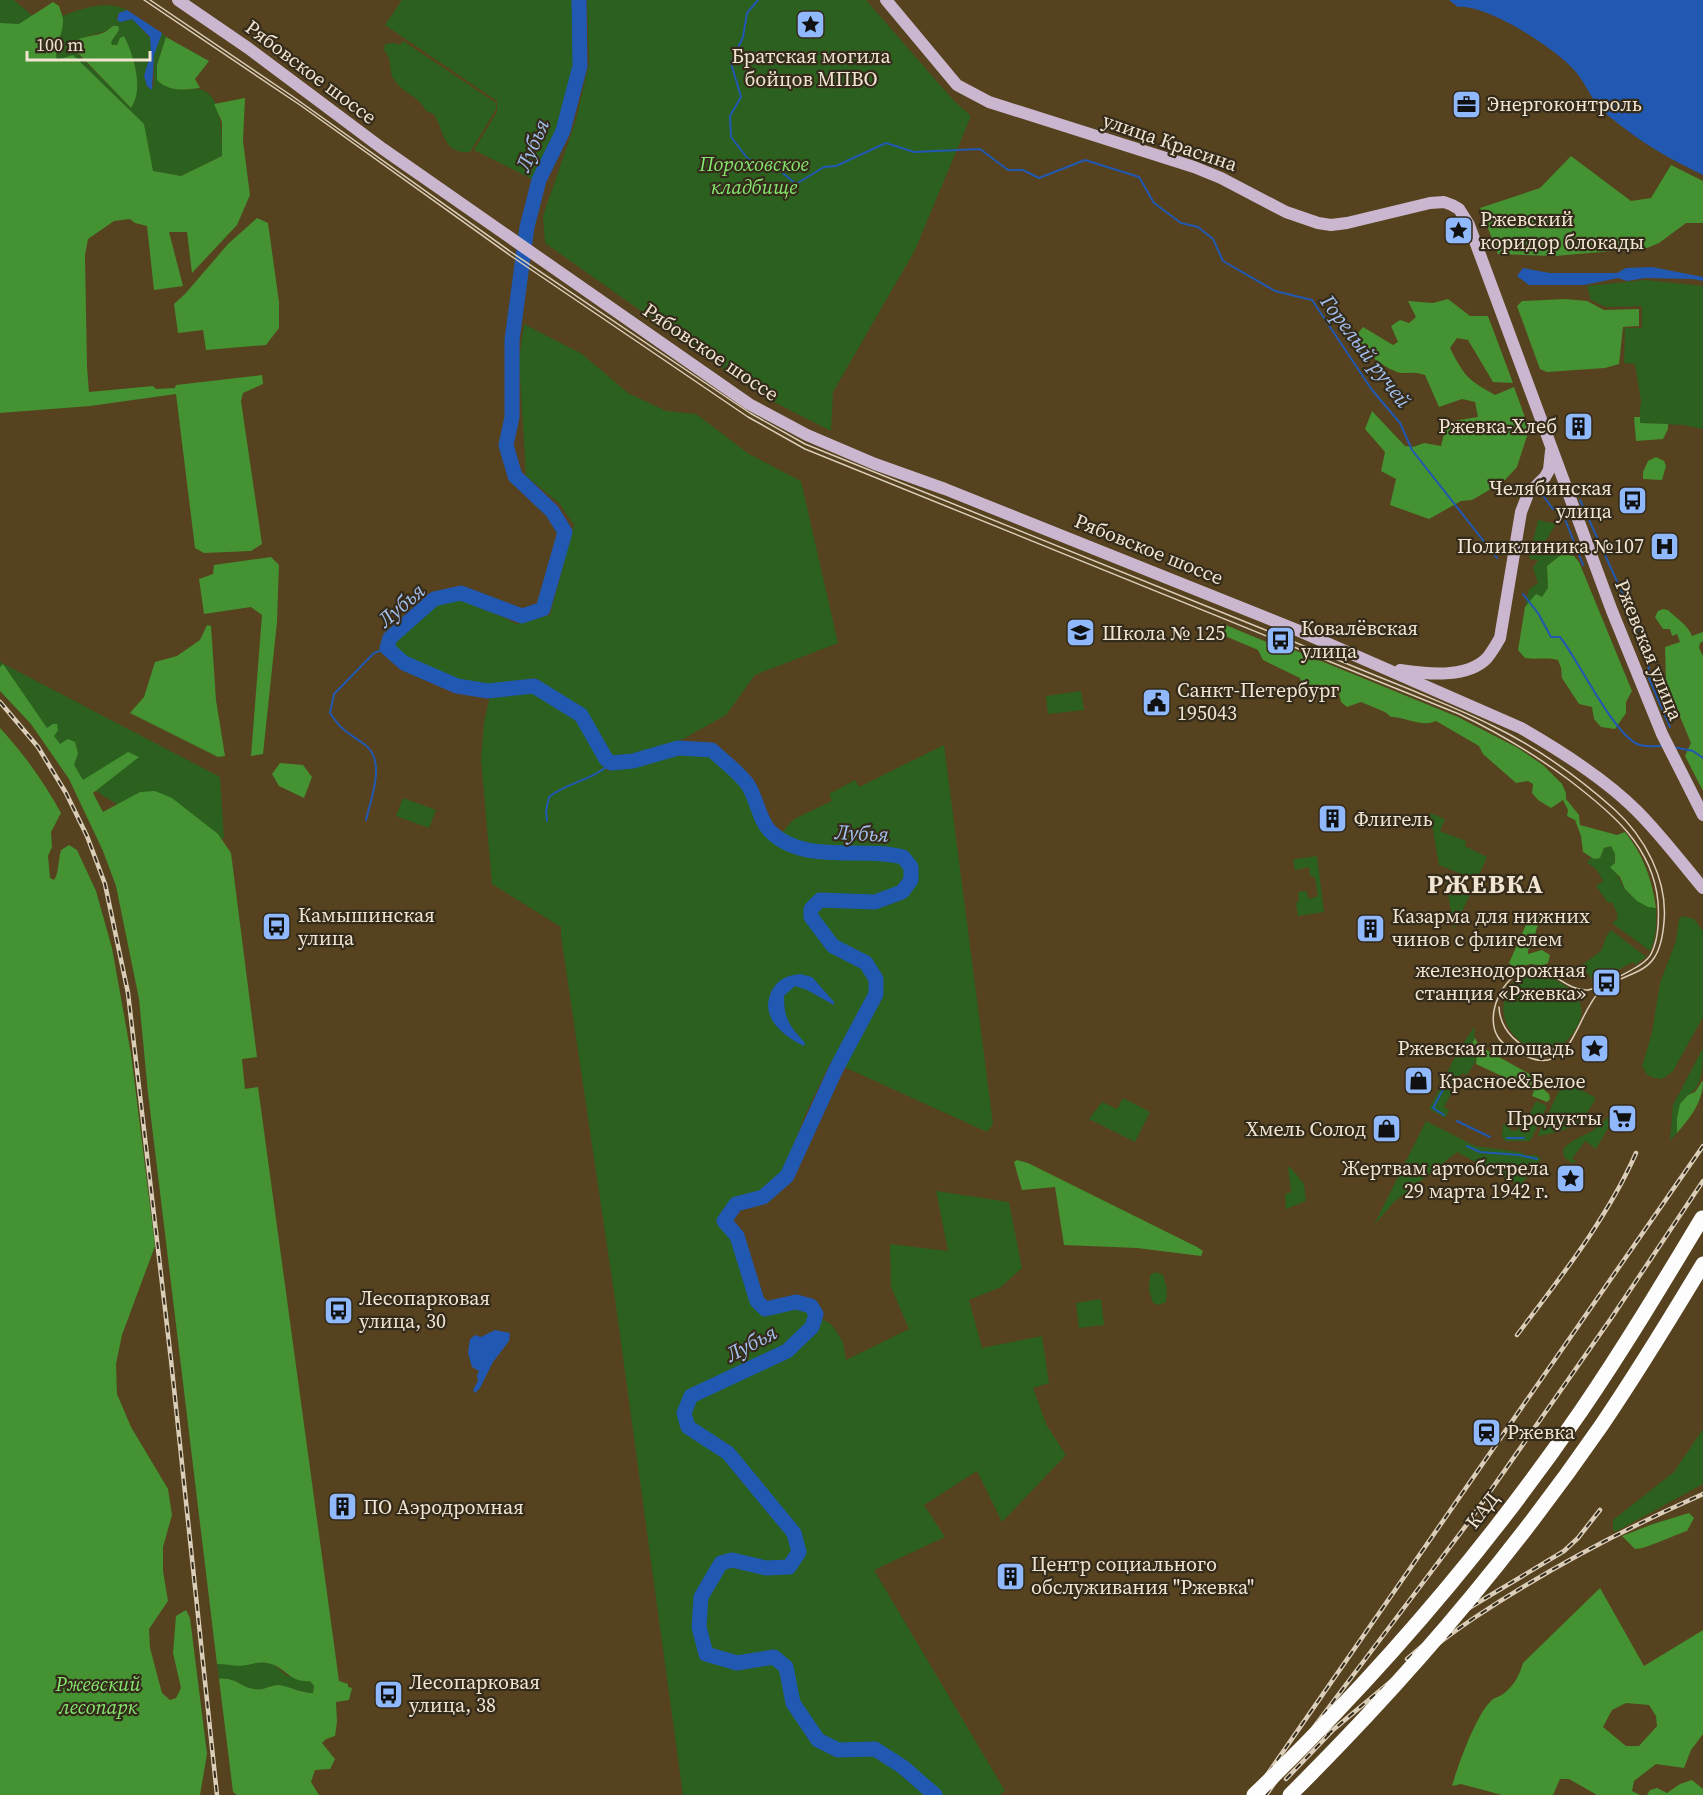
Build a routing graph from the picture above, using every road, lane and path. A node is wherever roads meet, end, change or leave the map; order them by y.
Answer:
1 (178, 0) edge
2 (886, 0) edge
3 (1469, 225) joint
4 (1551, 447) junction
5 (1385, 667) junction
6 (1703, 814) edge
7 (1703, 888) edge
8 (1702, 1218) edge
9 (1703, 1264) edge
10 (1254, 1795) edge
11 (1290, 1795) edge

1 - 5 main road, Рябовское шоссе
2 - 3 main road, улица Красина
3 - 4 main road, Ржевская улица
4 - 5 main road
4 - 6 main road, Ржевская улица
5 - 7 main road, Рябовское шоссе
8 - 10 highway, КАД, bridge
9 - 11 highway, bridge

